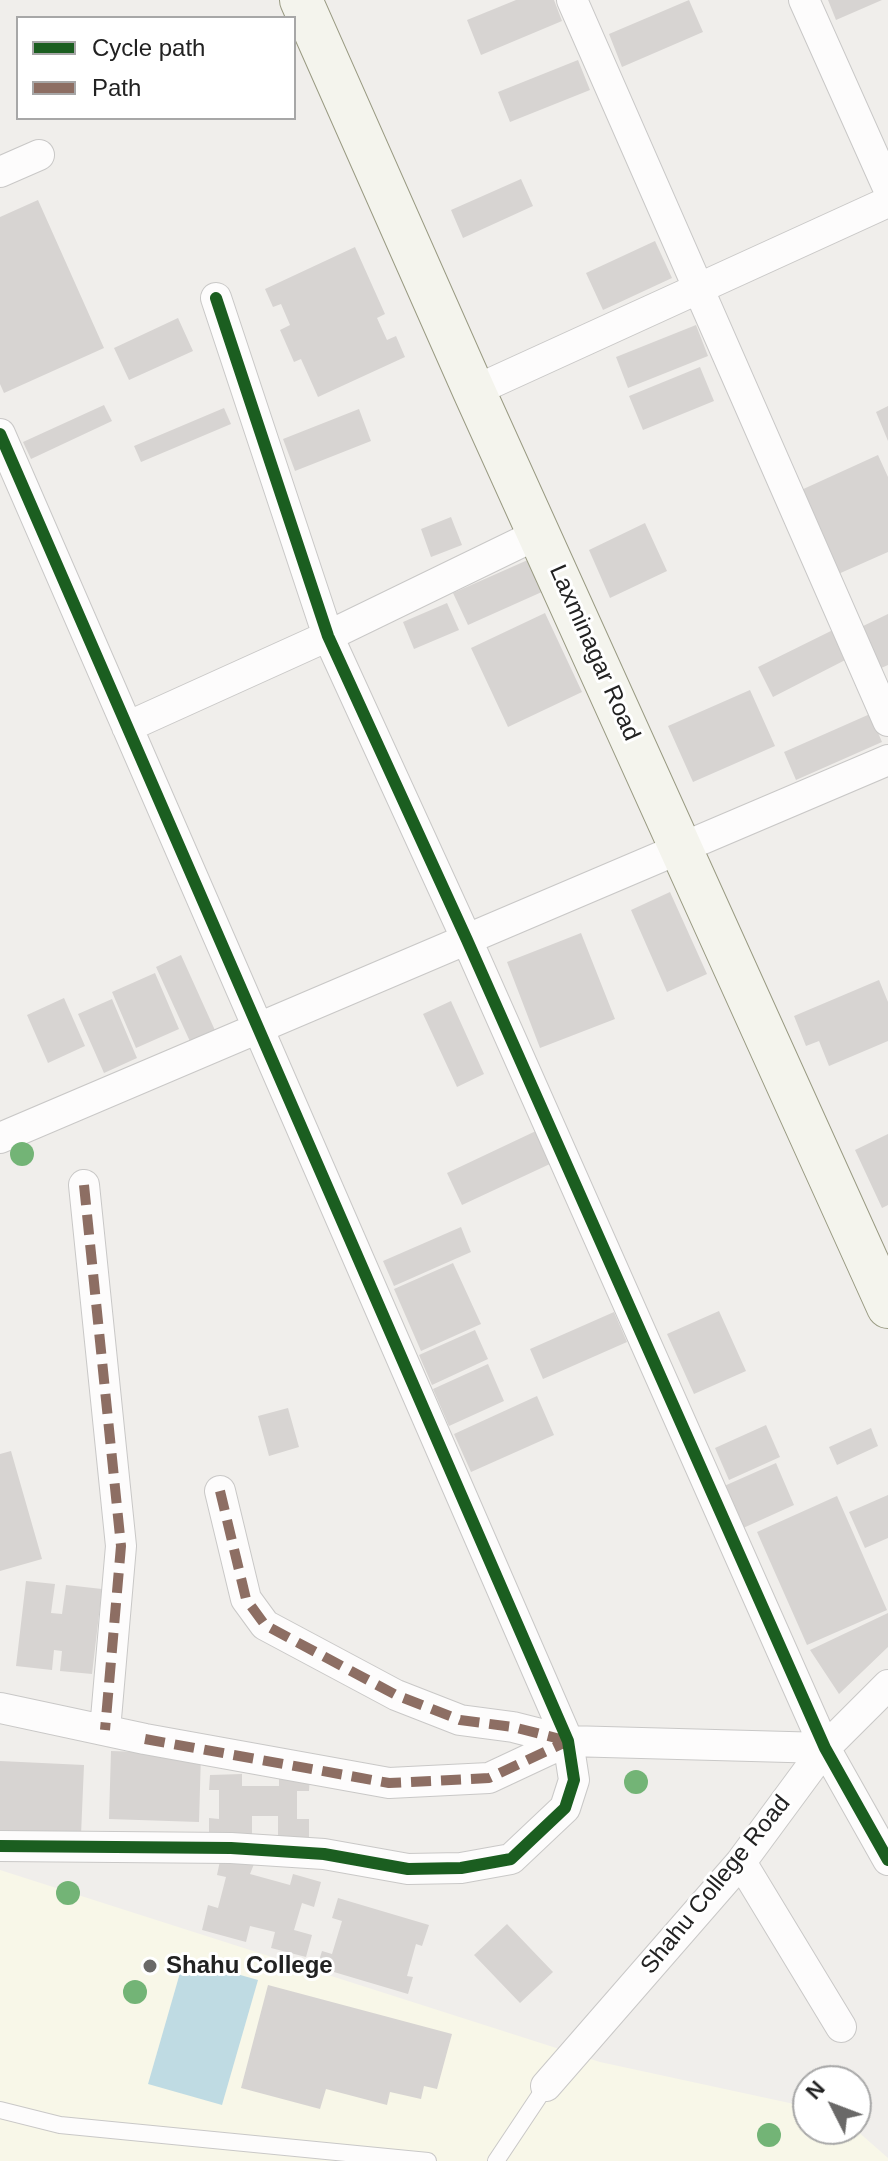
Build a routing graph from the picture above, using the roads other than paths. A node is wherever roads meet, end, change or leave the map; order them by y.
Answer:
1 (301, 0) edge
2 (572, 0) edge
3 (804, 0) edge
4 (39, 155) dead end
5 (0, 172) edge
6 (888, 188) edge
7 (888, 202) edge
8 (697, 289) junction
9 (216, 298) dead end
10 (474, 391) junction
11 (0, 434) edge
12 (540, 533) junction
13 (328, 636) junction
14 (888, 721) edge
15 (127, 727) junction
16 (888, 760) edge
17 (682, 848) junction
18 (467, 940) junction
19 (258, 1028) junction
20 (0, 1138) edge
21 (84, 1185) dead end
22 (888, 1307) edge
23 (220, 1491) dead end
24 (888, 1685) edge
25 (0, 1708) edge
26 (105, 1730) junction
27 (568, 1741) junction
28 (825, 1748) junction
29 (0, 1846) edge
30 (888, 1860) edge
31 (741, 1862) junction
32 (841, 2027) dead end
33 (546, 2086) joint
34 (0, 2110) edge
35 (336, 2156) edge
36 (428, 2161) edge
37 (496, 2161) edge

1 - 10 street, Laxminagar Road
2 - 8 street
3 - 6 street
4 - 5 street
7 - 8 street
8 - 10 street
8 - 14 street
9 - 13 street
10 - 12 street, Laxminagar Road
11 - 15 street
12 - 13 street
12 - 17 street, Laxminagar Road
13 - 15 street
13 - 18 street
15 - 19 street
16 - 17 street
17 - 18 street
17 - 22 street, Laxminagar Road
18 - 19 street
18 - 28 street
19 - 20 street
19 - 27 street
21 - 26 street
23 - 27 street
24 - 28 street, Shahu College Road
25 - 26 street
26 - 27 street
27 - 28 street
27 - 29 street
28 - 30 street
28 - 31 street, Shahu College Road
31 - 32 street
31 - 33 street, Shahu College Road
33 - 37 lane
34 - 35 lane
35 - 36 lane

